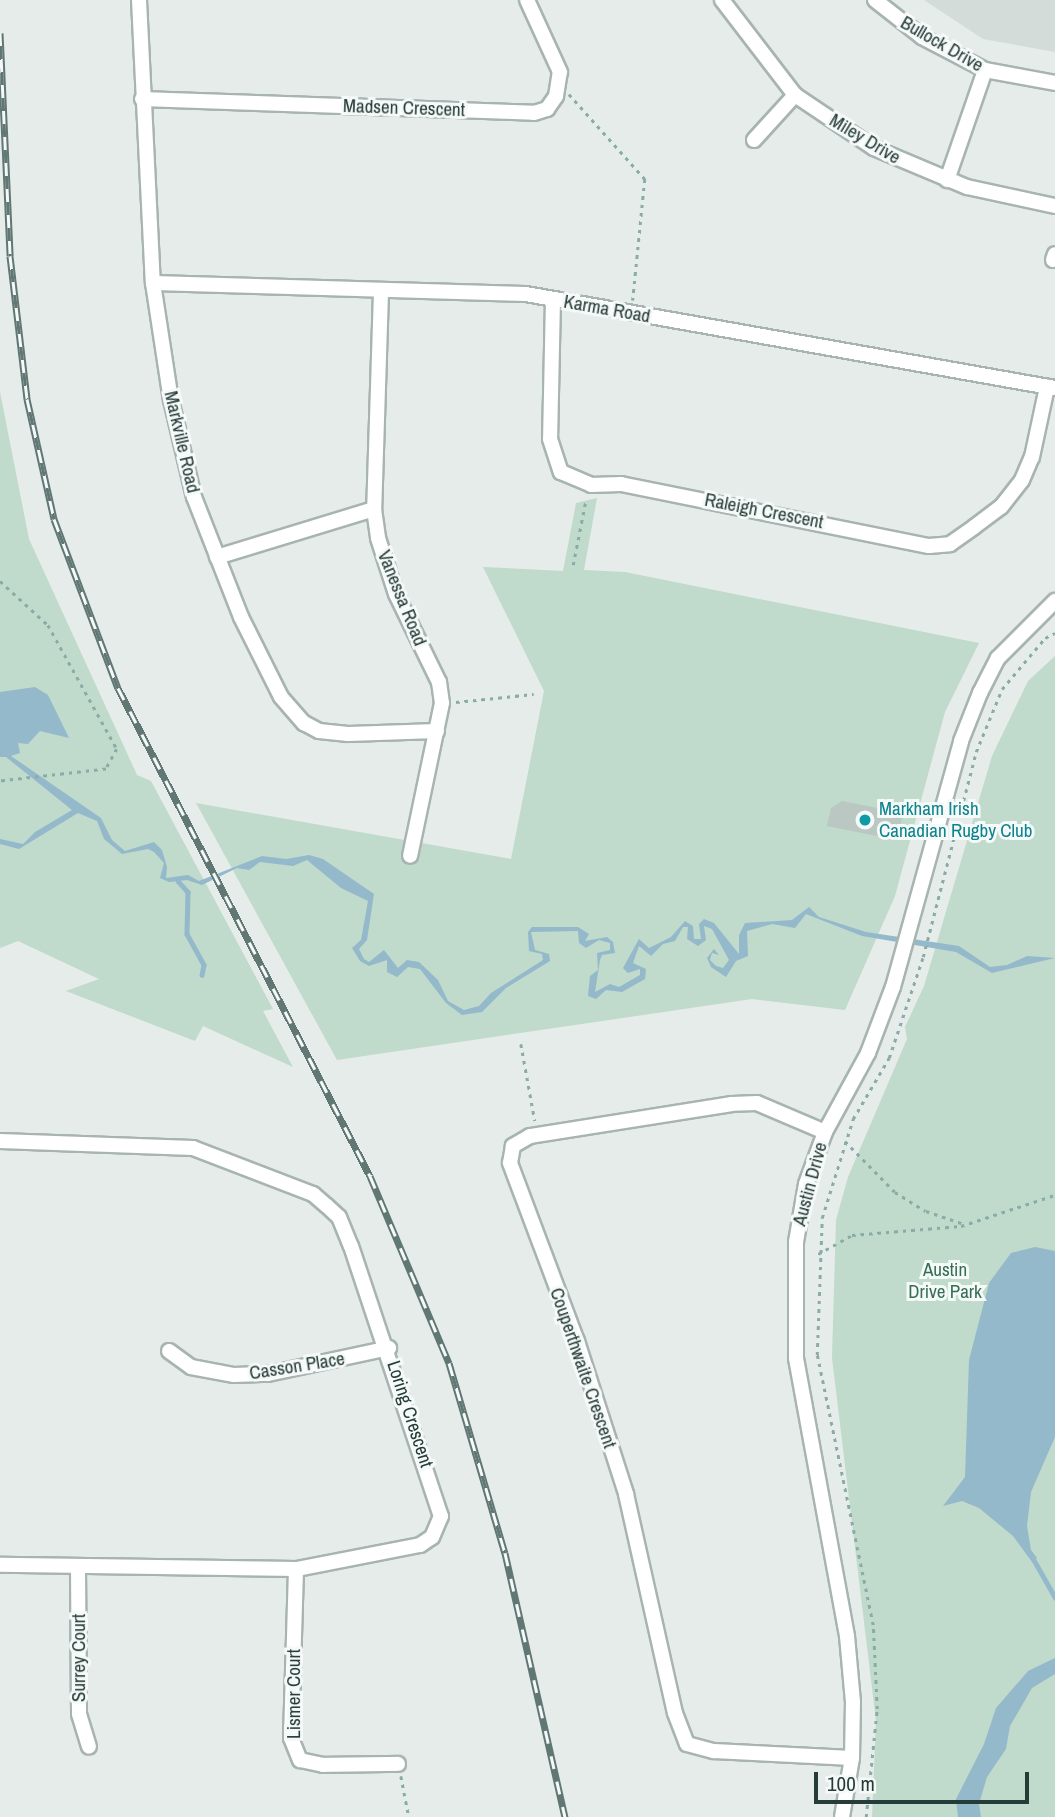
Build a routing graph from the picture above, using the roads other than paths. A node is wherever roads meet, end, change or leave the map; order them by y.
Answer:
1 (139, 0) edge
2 (527, 0) edge
3 (722, 0) edge
4 (875, 0) edge
5 (985, 70) junction
6 (1055, 83) edge
7 (795, 95) junction
8 (142, 99) junction
9 (754, 140) dead end
10 (947, 180) junction
11 (1055, 206) edge
12 (153, 283) junction
13 (381, 292) junction
14 (553, 299) junction
15 (1051, 388) edge
16 (374, 509) junction
17 (217, 557) junction
18 (1055, 601) edge
19 (437, 731) junction
20 (410, 856) dead end
21 (825, 1132) junction
22 (0, 1141) edge
23 (389, 1348) junction
24 (169, 1351) dead end
25 (0, 1565) edge
26 (78, 1567) junction
27 (296, 1570) junction
28 (89, 1747) dead end
29 (852, 1758) junction
30 (398, 1764) road end
31 (842, 1817) edge

1 - 8 street, Markville Road
2 - 8 street, Madsen Crescent
3 - 7 street, Miley Drive
4 - 5 street, Bullock Drive
5 - 6 street, Bullock Drive
5 - 10 street
7 - 9 street
7 - 10 street, Miley Drive
8 - 12 street, Markville Road
10 - 11 street, Miley Drive
12 - 13 street, Karma Road
12 - 17 street, Markville Road
13 - 14 street, Karma Road
13 - 16 street, Vanessa Road
14 - 15 street, Karma Road
14 - 15 street, Raleigh Crescent
16 - 17 street
16 - 19 street, Vanessa Road
17 - 19 street, Markville Road
18 - 21 street, Austin Drive
19 - 20 street, Vanessa Road
21 - 29 street, Austin Drive
21 - 29 street, Couperthwaite Crescent
22 - 23 street, Loring Crescent
23 - 24 street, Casson Place
23 - 27 street, Loring Crescent
25 - 26 street, Loring Crescent
26 - 27 street, Loring Crescent
26 - 28 street, Surrey Court
27 - 30 street, Lismer Court
29 - 31 street, Austin Drive

